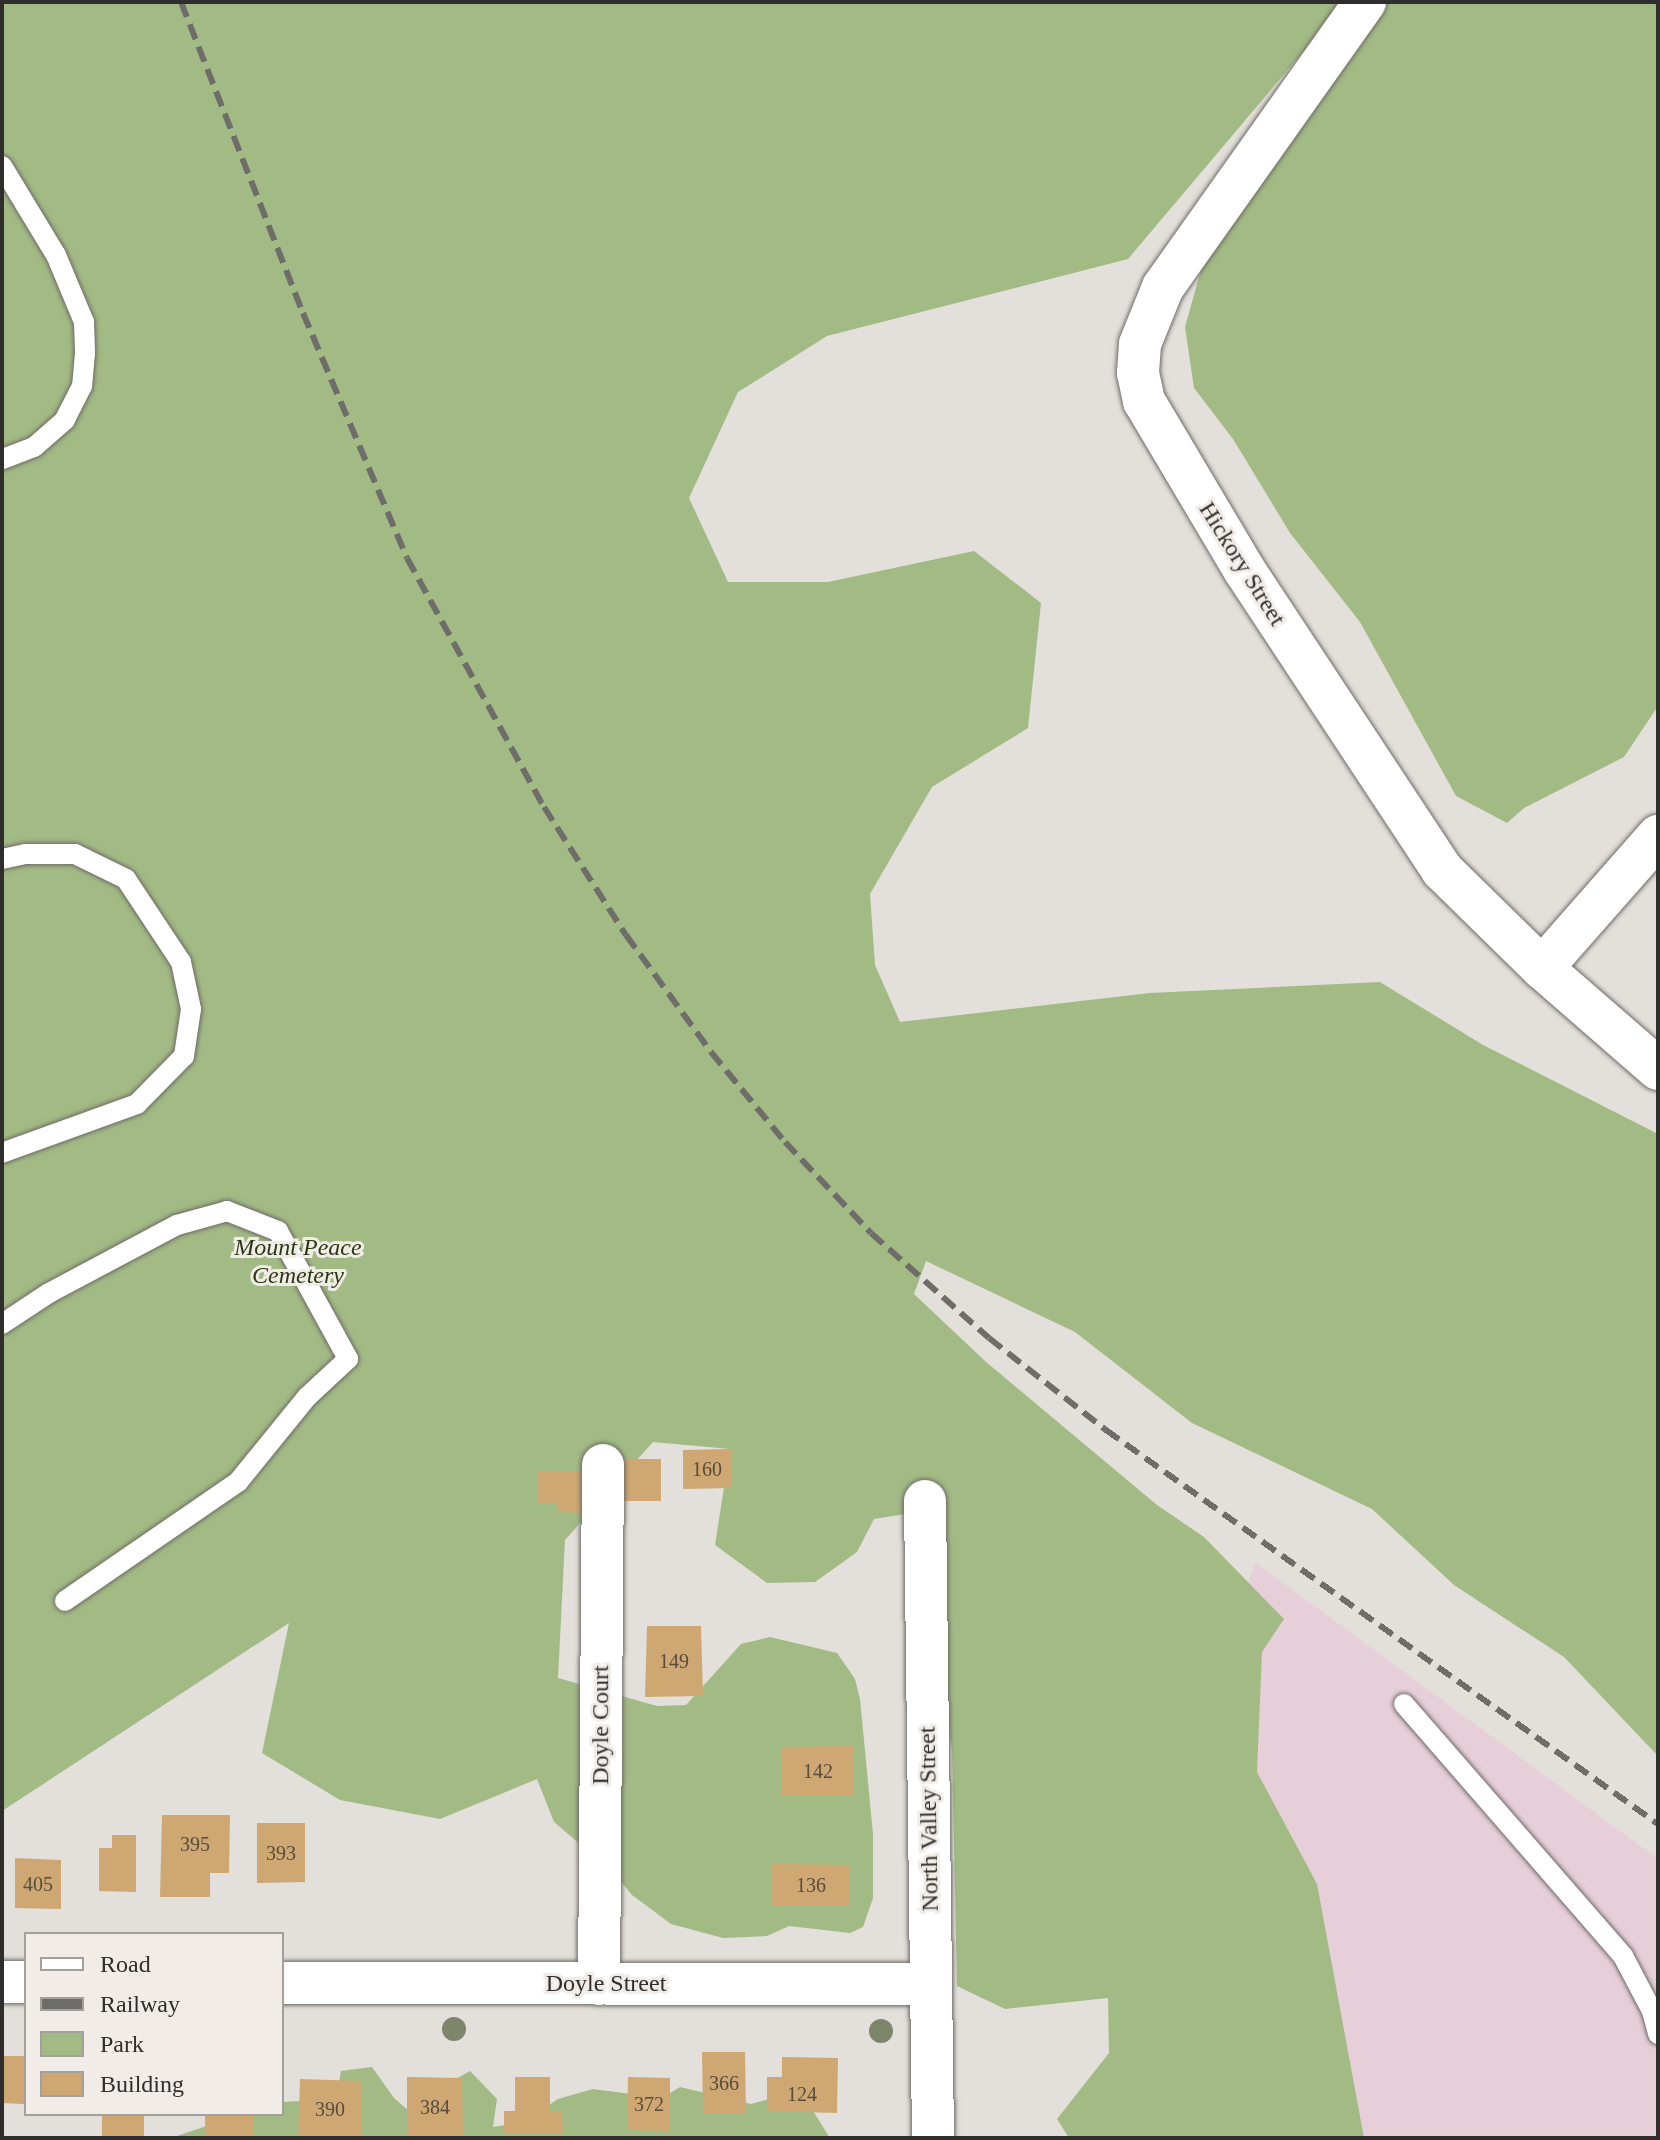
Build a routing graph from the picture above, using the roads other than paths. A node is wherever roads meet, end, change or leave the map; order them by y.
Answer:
1 (1365, 2) edge
2 (2, 166) edge
3 (2, 459) edge
4 (1658, 836) edge
5 (2, 859) edge
6 (1542, 968) junction
7 (1658, 1069) edge
8 (2, 1153) edge
9 (2, 1324) edge
10 (603, 1465) dead end
11 (925, 1501) dead end
12 (65, 1601) dead end
13 (1404, 1704) dead end
14 (2, 1982) edge
15 (24, 1982) edge
16 (284, 1983) edge
17 (599, 1984) junction
18 (931, 1984) junction
19 (1658, 2034) edge
20 (933, 2138) edge

1 - 6 street, Hickory Street
2 - 3 lane
4 - 6 street
5 - 8 lane
6 - 7 street, Hickory Street
9 - 12 lane
10 - 17 street, Doyle Court
11 - 18 street, North Valley Street
13 - 19 lane
14 - 15 street
16 - 17 street, Doyle Street
17 - 18 street, Doyle Street
18 - 20 street, North Valley Street

